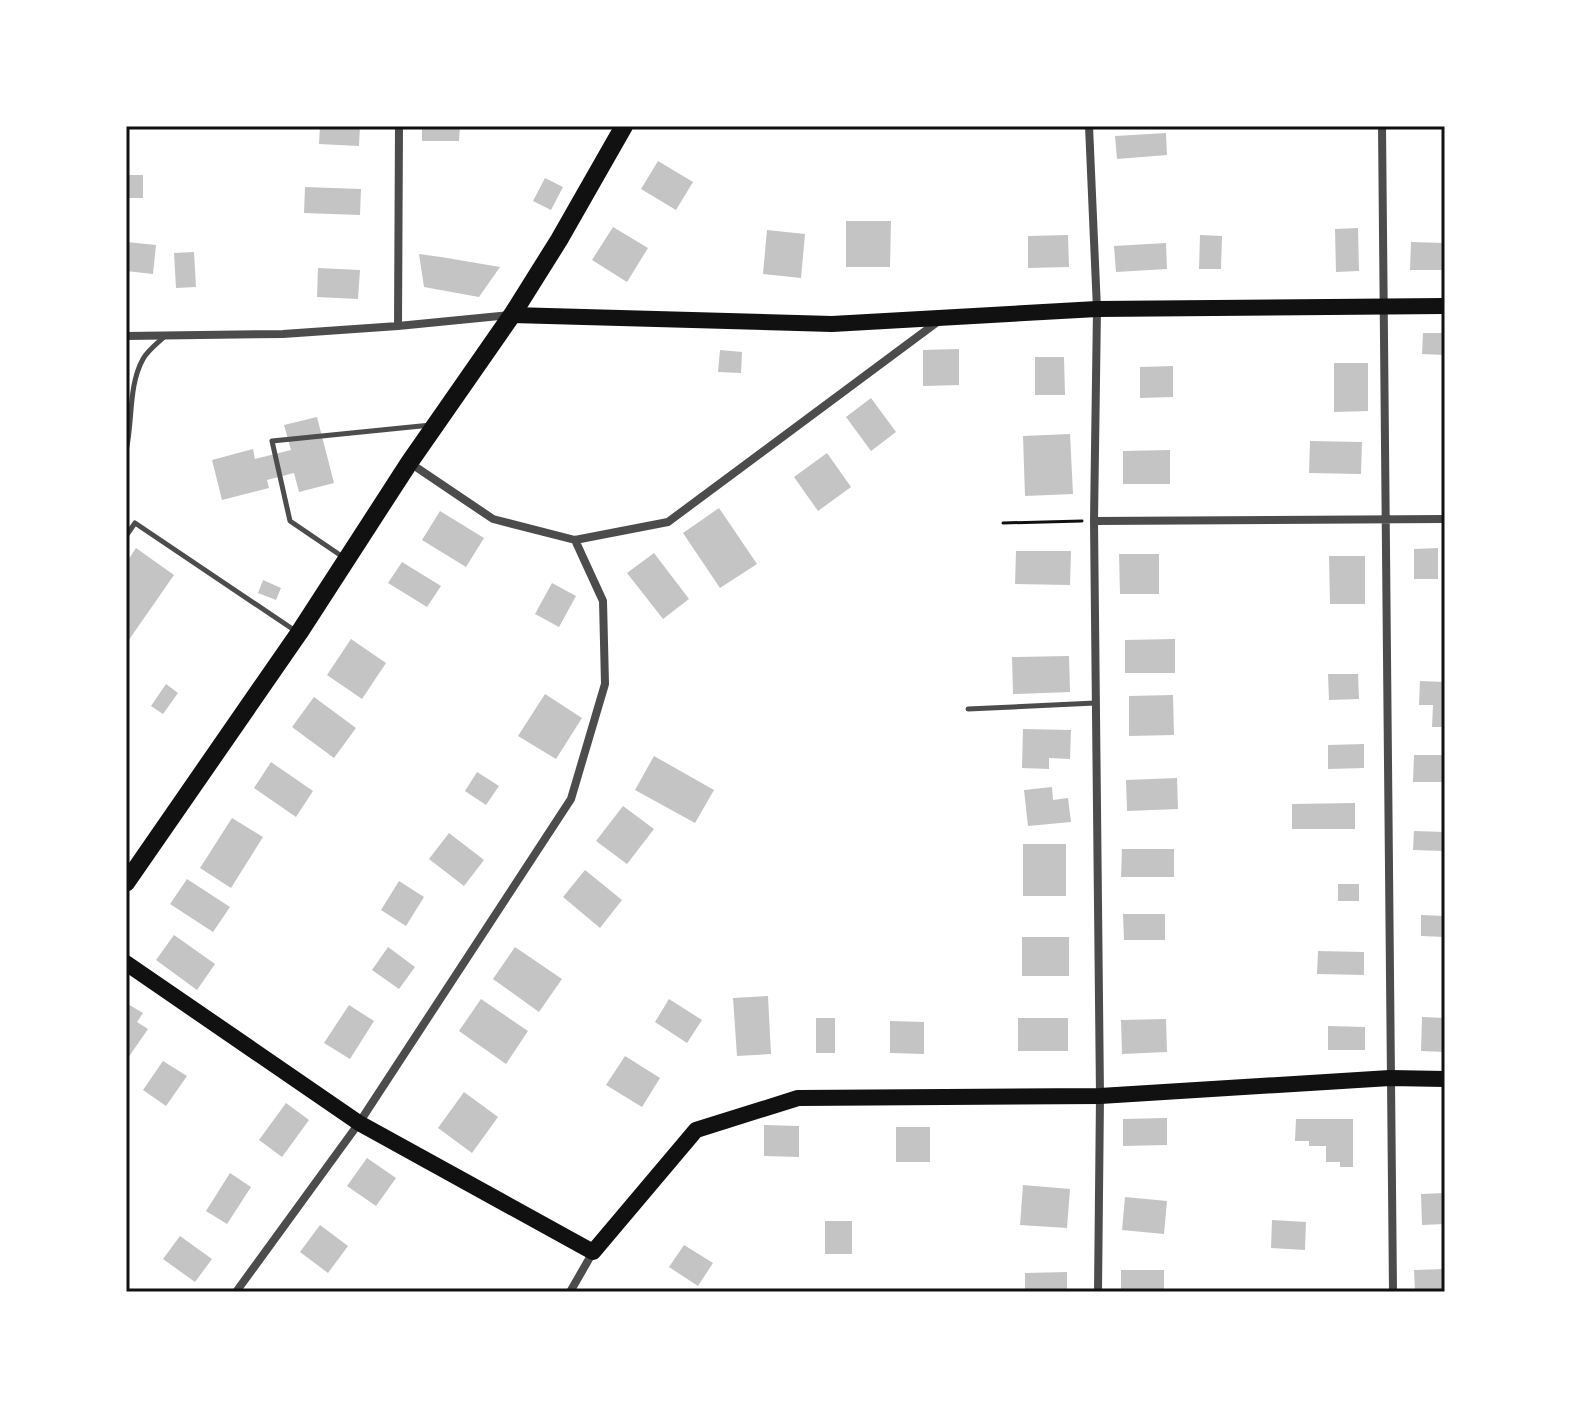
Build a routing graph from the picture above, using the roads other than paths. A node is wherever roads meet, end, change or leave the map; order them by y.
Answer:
1 (399, 126) edge
2 (624, 126) edge
3 (1089, 126) edge
4 (1382, 126) edge
5 (1445, 306) edge
6 (1383, 308) junction
7 (1097, 309) junction
8 (512, 315) junction
9 (944, 317) junction
10 (398, 326) junction
11 (126, 336) edge
12 (165, 336) junction
13 (436, 424) junction
14 (126, 451) edge
15 (409, 463) junction
16 (1445, 519) edge
17 (1388, 520) junction
18 (1094, 521) junction
19 (126, 536) edge
20 (575, 540) junction
21 (347, 559) junction
22 (299, 633) junction
23 (1095, 703) junction
24 (968, 709) dead end
25 (129, 874) edge
26 (126, 963) edge
27 (1390, 1078) junction
28 (1445, 1079) edge
29 (1100, 1096) junction
30 (359, 1123) junction
31 (593, 1252) junction
32 (236, 1292) edge
33 (570, 1292) edge
34 (1098, 1292) edge
35 (1393, 1292) edge

1 - 10 street
2 - 8 main road
3 - 7 street
4 - 6 street
5 - 6 main road
6 - 7 main road
6 - 17 street
7 - 9 main road
7 - 18 street
8 - 9 main road
8 - 10 street
8 - 13 main road
9 - 20 street
10 - 12 street
11 - 12 street
12 - 14 lane
13 - 15 main road
13 - 21 lane
15 - 20 street
15 - 21 main road
16 - 17 street
17 - 18 street
17 - 27 street
18 - 23 street
19 - 22 lane
20 - 30 street
21 - 22 main road
22 - 25 main road
23 - 24 lane
23 - 29 street
26 - 30 main road
27 - 28 main road
27 - 29 main road
27 - 35 street
29 - 31 main road
29 - 34 street
30 - 31 main road
30 - 32 street
31 - 33 street

